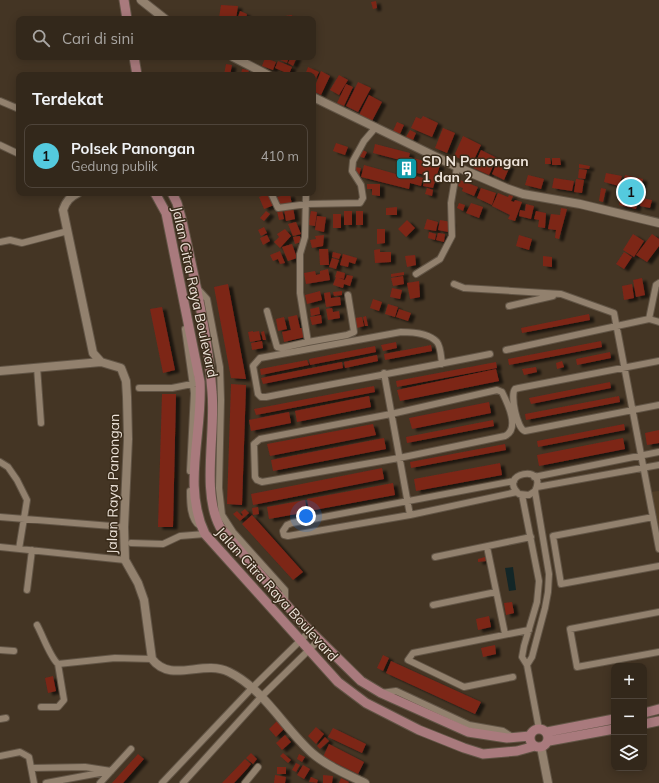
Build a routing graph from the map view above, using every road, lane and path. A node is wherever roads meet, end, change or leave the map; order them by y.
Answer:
1 (141, 0) edge
2 (125, 1) edge
3 (127, 16) edge
4 (161, 16) edge
5 (135, 60) edge
6 (237, 60) edge
7 (137, 72) edge
8 (253, 72) edge
9 (316, 98) edge
10 (0, 101) edge
11 (16, 108) edge
12 (376, 127) junction
13 (0, 145) edge
14 (16, 153) edge
15 (457, 167) junction
16 (73, 196) edge
17 (157, 196) edge
18 (174, 196) edge
19 (272, 196) edge
20 (306, 196) edge
21 (306, 204) junction
22 (659, 223) edge
23 (68, 231) junction
24 (0, 242) edge
25 (416, 274) dead end
26 (659, 283) edge
27 (454, 284) dead end
28 (561, 294) junction
29 (348, 295) dead end
30 (509, 306) dead end
31 (267, 311) dead end
32 (648, 319) junction
33 (206, 322) junction
34 (659, 322) edge
35 (618, 325) junction
36 (308, 342) junction
37 (506, 350) dead end
38 (490, 354) dead end
39 (659, 361) edge
40 (101, 362) junction
41 (442, 364) junction
42 (37, 367) junction
43 (220, 367) junction
44 (626, 367) junction
45 (210, 369) junction
46 (0, 371) edge
47 (384, 373) junction
48 (197, 383) junction
49 (139, 388) dead end
50 (659, 405) edge
51 (634, 409) junction
52 (217, 413) junction
53 (391, 414) junction
54 (41, 423) dead end
55 (659, 452) edge
56 (642, 456) junction
57 (399, 458) junction
58 (0, 462) edge
59 (659, 465) edge
60 (645, 468) junction
61 (534, 477) junction
62 (514, 481) junction
63 (536, 489) junction
64 (520, 494) junction
65 (407, 502) junction
66 (410, 515) junction
67 (0, 517) edge
68 (653, 517) junction
69 (24, 519) junction
70 (124, 527) junction
71 (203, 530) junction
72 (531, 537) junction
73 (132, 543) dead end
74 (0, 547) edge
75 (487, 547) junction
76 (19, 549) junction
77 (659, 549) edge
78 (32, 550) junction
79 (435, 557) dead end
80 (125, 560) junction
81 (659, 566) edge
82 (28, 590) dead end
83 (496, 592) junction
84 (433, 605) dead end
85 (659, 612) edge
86 (37, 625) dead end
87 (529, 630) junction
88 (310, 631) junction
89 (505, 634) junction
90 (299, 640) junction
91 (318, 641) junction
92 (0, 650) edge
93 (14, 651) dead end
94 (309, 652) junction
95 (659, 652) edge
96 (152, 659) junction
97 (58, 664) junction
98 (527, 665) junction
99 (513, 677) dead end
100 (252, 688) junction
101 (261, 697) junction
102 (41, 707) dead end
103 (659, 709) edge
104 (647, 712) edge
105 (611, 720) edge
106 (659, 721) edge
107 (647, 723) edge
108 (611, 729) edge
109 (545, 734) junction
110 (530, 736) junction
111 (538, 747) junction
112 (131, 749) dead end
113 (0, 756) edge
114 (258, 767) dead end
115 (32, 768) junction
116 (111, 771) junction
117 (34, 783) edge
118 (46, 783) edge
119 (100, 783) edge
120 (162, 783) edge
121 (183, 783) edge
122 (245, 783) edge
123 (365, 783) edge
124 (548, 783) edge

1 - 4 street
2 - 3 main road
5 - 7 main road
6 - 8 street
9 - 12 street
10 - 11 street
12 - 15 street
12 - 21 street
13 - 14 street
15 - 22 street
15 - 25 street
16 - 23 street
17 - 48 main road, Jalan Citra Raya Boulevard
18 - 33 main road, Jalan Citra Raya Boulevard
19 - 21 street
20 - 21 street
21 - 36 street
23 - 24 street
23 - 40 street
26 - 32 street
27 - 28 street
28 - 30 street
28 - 35 street
29 - 36 street
31 - 36 street
32 - 34 street
32 - 35 street
33 - 43 street
33 - 45 main road, Jalan Citra Raya Boulevard
35 - 37 street
35 - 44 street
38 - 41 street
39 - 44 street
40 - 42 street
40 - 70 street, Jalan Raya Panongan
41 - 47 street
41 - 47 street
42 - 46 street
42 - 54 street
43 - 45 street
43 - 52 street
44 - 51 street
44 - 51 street
45 - 52 main road, Jalan Citra Raya Boulevard
47 - 53 street
48 - 49 street
48 - 71 main road, Jalan Citra Raya Boulevard
50 - 51 street
51 - 56 street
52 - 88 main road, Jalan Citra Raya Boulevard
53 - 57 street
53 - 57 street
53 - 57 street
55 - 56 street
56 - 60 street
56 - 61 street
57 - 65 street
58 - 69 street
59 - 60 street
60 - 63 street
60 - 68 street
61 - 62 street
61 - 63 street
62 - 64 street
62 - 65 street
63 - 64 street
63 - 98 street
64 - 66 street
64 - 72 street
65 - 66 street
65 - 66 street
67 - 69 street
68 - 77 street
68 - 81 street
69 - 70 street
69 - 76 street
70 - 80 street, Jalan Raya Panongan
71 - 73 street
71 - 90 main road, Jalan Citra Raya Boulevard
72 - 75 street
72 - 87 street
74 - 76 street
75 - 79 street
75 - 83 street
76 - 78 street
78 - 80 street
78 - 82 street
80 - 96 street, Jalan Raya Panongan
83 - 84 street
83 - 89 street
85 - 95 street
86 - 97 street
87 - 89 street
87 - 98 street
88 - 90 street
88 - 91 main road, Jalan Citra Raya Boulevard
89 - 99 street
90 - 94 main road, Jalan Citra Raya Boulevard
90 - 100 street
91 - 94 street
91 - 110 main road, Jalan Citra Raya Boulevard
92 - 93 street
94 - 101 street
94 - 111 main road, Jalan Citra Raya Boulevard
96 - 97 street
96 - 100 street
97 - 102 street
98 - 109 street
100 - 101 street
100 - 120 street
101 - 121 street
101 - 123 street
103 - 104 main road
105 - 109 main road
106 - 107 main road
108 - 109 main road
109 - 110 main road
109 - 111 main road
110 - 111 main road
111 - 124 street
112 - 116 street
113 - 115 street
114 - 122 street
115 - 116 street
115 - 117 street
116 - 118 street
116 - 119 street

